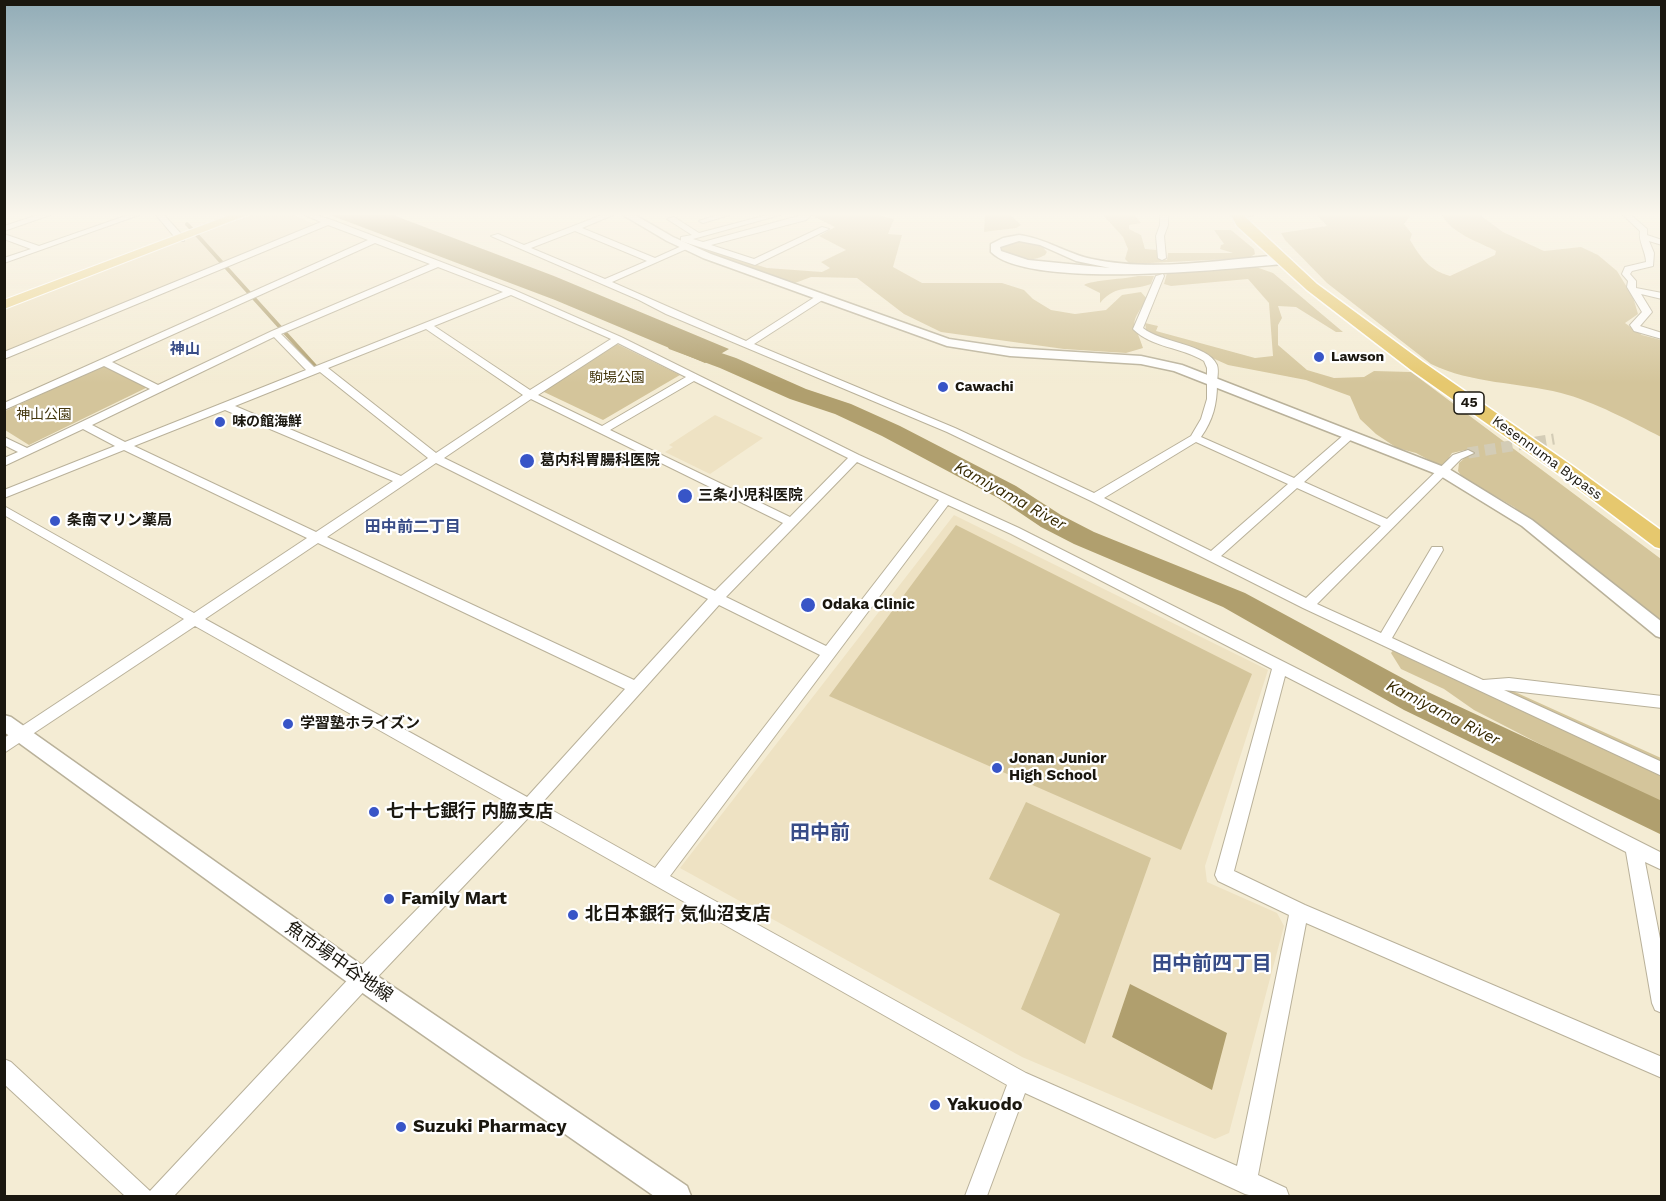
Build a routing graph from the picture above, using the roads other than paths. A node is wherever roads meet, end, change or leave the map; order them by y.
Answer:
1 (95, 271) edge
2 (210, 271) edge
3 (305, 271) edge
4 (421, 271) edge
5 (456, 271) edge
6 (579, 271) edge
7 (631, 271) edge
8 (755, 271) edge
9 (1092, 271) edge
10 (1140, 271) edge
11 (1295, 271) edge
12 (1627, 271) edge
13 (1160, 276) dead end
14 (605, 282) junction
15 (1633, 290) junction
16 (510, 292) junction
17 (1662, 296) edge
18 (821, 297) junction
19 (4, 305) edge
20 (426, 325) junction
21 (275, 333) junction
22 (1662, 336) edge
23 (618, 339) junction
24 (747, 344) junction
25 (4, 356) edge
26 (104, 362) junction
27 (317, 370) junction
28 (693, 376) junction
29 (1212, 380) junction
30 (158, 389) junction
31 (530, 395) junction
32 (4, 397) edge
33 (15, 402) junction
34 (226, 405) junction
35 (4, 407) edge
36 (84, 425) junction
37 (602, 430) junction
38 (1350, 435) junction
39 (1195, 438) junction
40 (4, 440) edge
41 (124, 446) junction
42 (27, 452) junction
43 (1468, 453) tunnel mouth
44 (855, 457) junction
45 (437, 459) junction
46 (4, 463) edge
47 (1444, 472) junction
48 (403, 481) junction
49 (1297, 484) junction
50 (4, 494) edge
51 (947, 498) junction
52 (1095, 498) junction
53 (4, 510) edge
54 (791, 522) junction
55 (1390, 525) junction
56 (317, 538) junction
57 (1662, 543) edge
58 (1437, 550) dead end
59 (1212, 557) junction
60 (717, 598) junction
61 (1308, 605) junction
62 (196, 620) junction
63 (1662, 632) edge
64 (1384, 640) junction
65 (828, 653) junction
66 (1280, 665) junction
67 (1482, 685) junction
68 (634, 687) junction
69 (1662, 702) edge
70 (11, 735) edge
71 (1662, 770) edge
72 (530, 805) junction
73 (1634, 849) junction
74 (1662, 862) edge
75 (658, 878) junction
76 (1299, 911) junction
77 (362, 979) junction
78 (1662, 1003) edge
79 (1662, 1068) edge
80 (4, 1069) edge
81 (1019, 1080) junction
82 (1245, 1183) junction
83 (141, 1197) edge
84 (159, 1197) edge
85 (677, 1197) edge
86 (976, 1197) edge
87 (1278, 1197) edge

1 - 19 main road
2 - 25 street
3 - 26 street
4 - 21 street
5 - 16 street
6 - 14 street
7 - 14 street
8 - 18 street
9 - 10 street
11 - 57 highway, Kesennuma Bypass / 45
12 - 15 street
13 - 29 street
14 - 24 street
15 - 17 street
15 - 22 street
16 - 20 street
16 - 23 street
18 - 24 street
18 - 29 street
20 - 27 street
20 - 31 street
21 - 27 street
21 - 30 street
23 - 28 street
23 - 31 street
24 - 52 street
26 - 30 street
26 - 33 street
27 - 34 street
27 - 45 street
28 - 37 street
28 - 44 street
29 - 38 street
29 - 39 street
30 - 36 street
31 - 37 street
31 - 45 street
32 - 33 street
33 - 35 street
34 - 41 street
34 - 48 street
36 - 41 street
36 - 42 street
37 - 54 street
38 - 47 street
38 - 49 street
39 - 49 street
39 - 52 street
40 - 42 street
41 - 50 street
41 - 56 street
42 - 46 street
43 - 47 street
44 - 51 street
44 - 54 street
45 - 48 street
45 - 60 street
47 - 55 street
47 - 63 street
48 - 56 street
49 - 55 street
49 - 59 street
51 - 65 street
51 - 66 street
52 - 59 street
53 - 62 street
54 - 60 street
55 - 61 street
56 - 62 street
56 - 68 street
58 - 64 street
59 - 61 street
60 - 65 street
60 - 68 street
61 - 64 street
62 - 70 street
62 - 72 street
64 - 67 street
65 - 75 street
66 - 73 street
66 - 76 street
67 - 69 street
67 - 71 street
68 - 72 street
70 - 77 street, 魚市場中谷地線
72 - 75 street
72 - 77 street
73 - 74 street
73 - 78 street
75 - 81 street
76 - 79 street
76 - 82 street
77 - 84 street
77 - 85 street, 魚市場中谷地線
80 - 83 street
81 - 82 street
81 - 86 street
82 - 87 street

